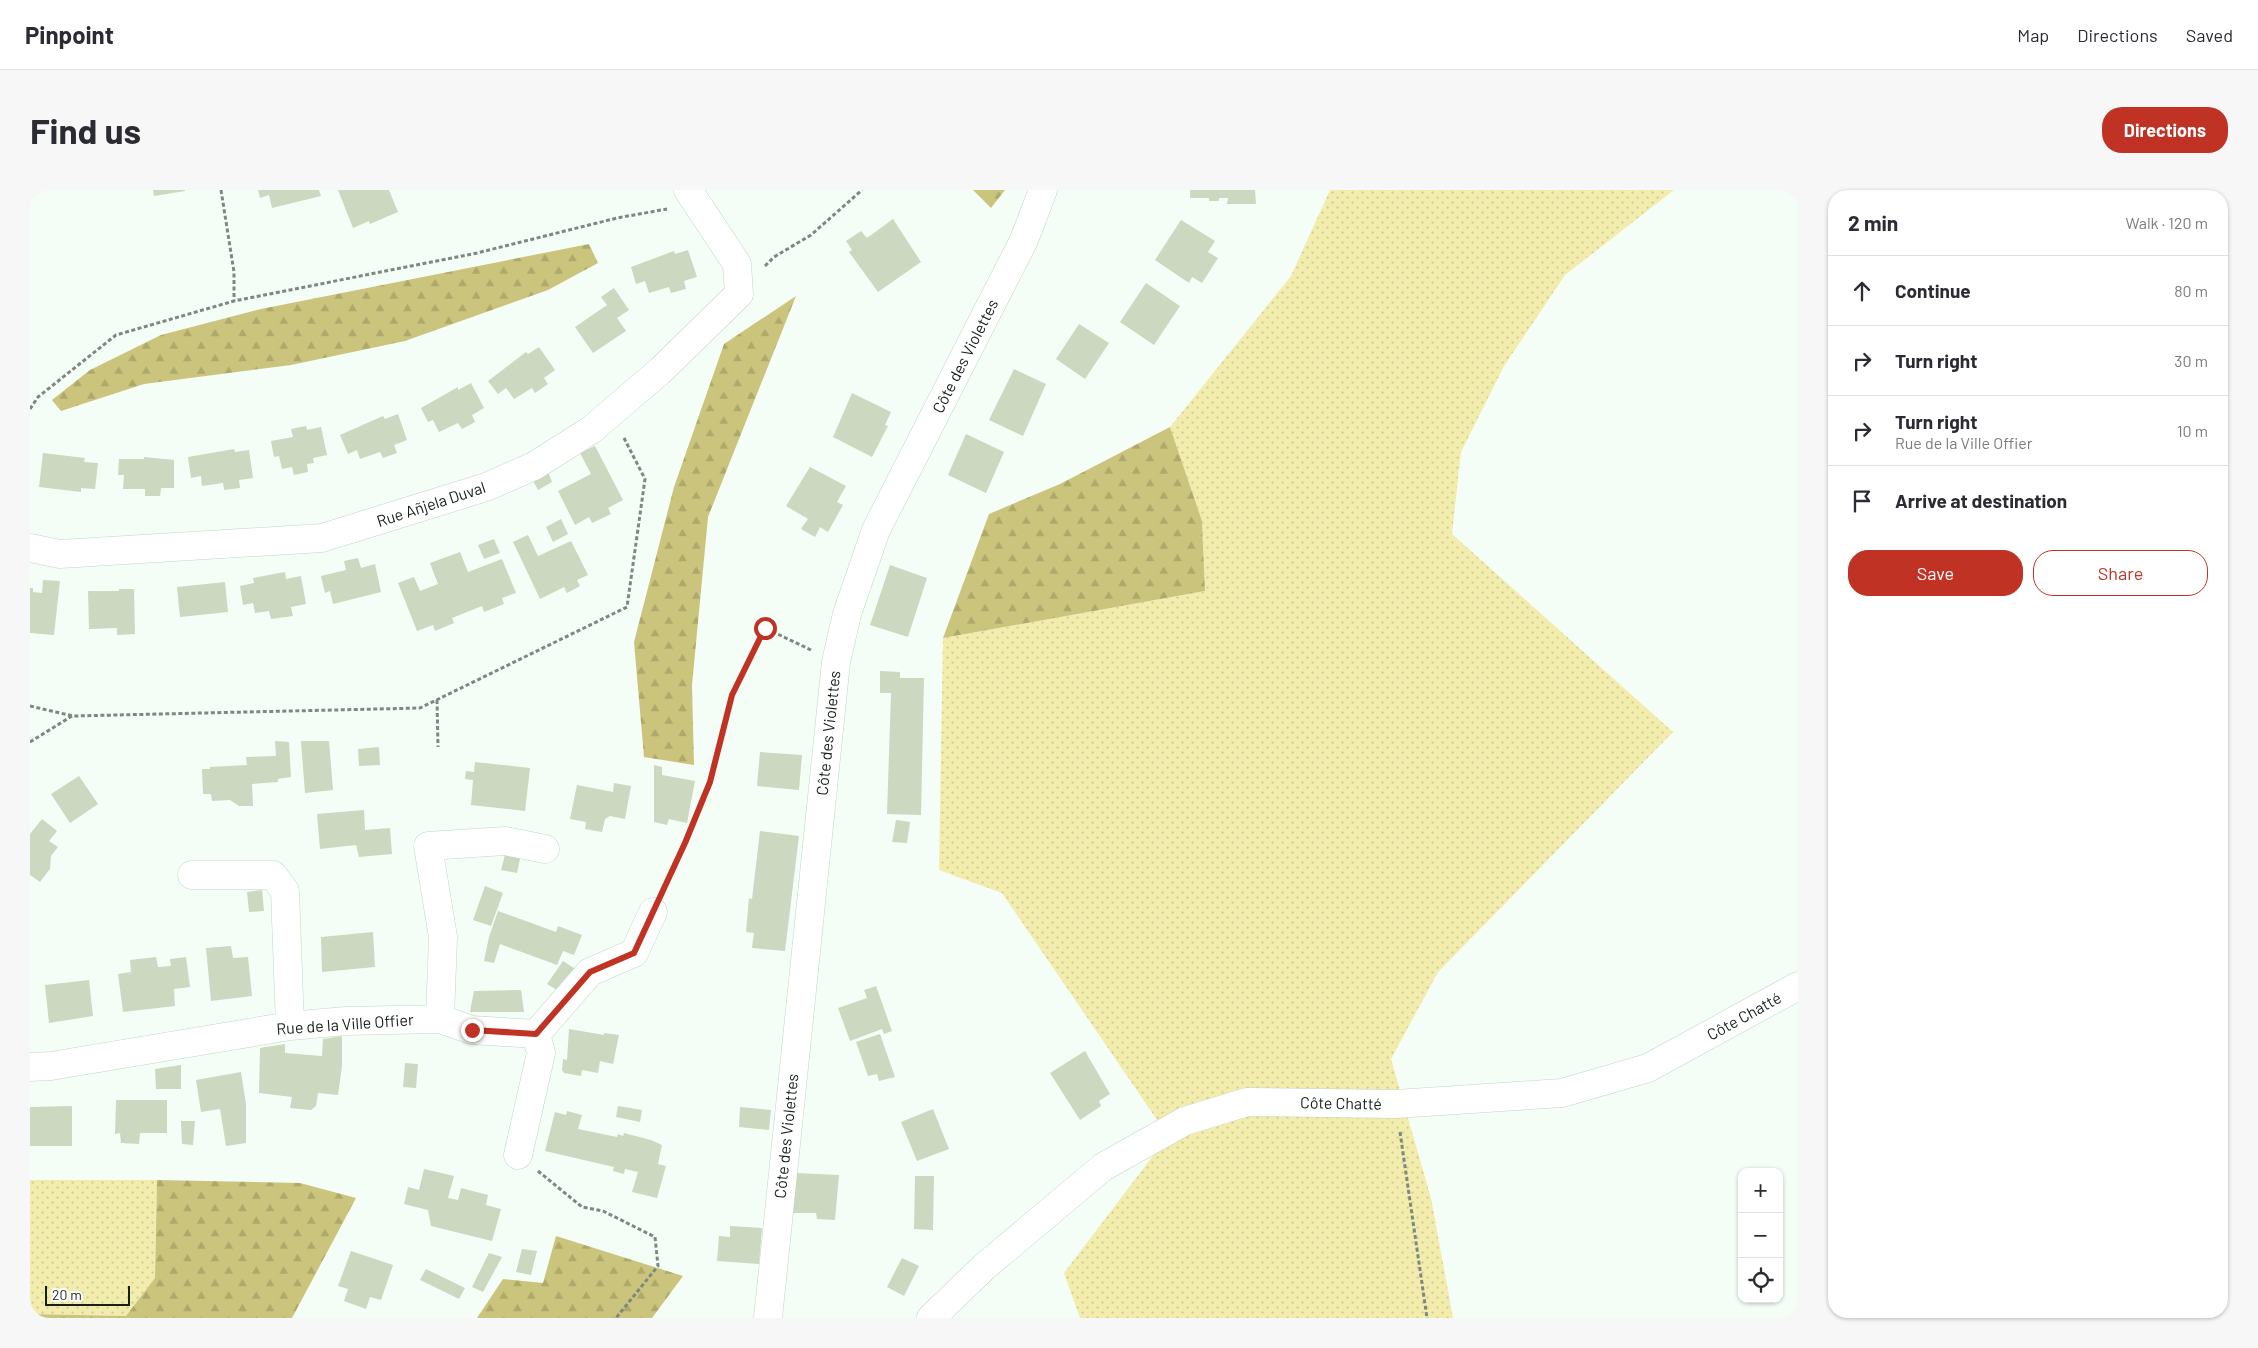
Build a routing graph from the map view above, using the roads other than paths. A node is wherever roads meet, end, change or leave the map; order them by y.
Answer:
1 (1043, 190) edge
2 (692, 197) edge
3 (30, 548) edge
4 (545, 849) dead end
5 (192, 875) dead end
6 (653, 912) road end
7 (1798, 986) edge
8 (440, 1019) junction
9 (290, 1026) junction
10 (536, 1034) junction
11 (30, 1067) edge
12 (518, 1155) road end
13 (768, 1318) edge
14 (931, 1318) edge

1 - 13 street, Côte des Violettes
2 - 3 street, Rue Añjela Duval
4 - 8 street
5 - 9 street
6 - 10 street
7 - 14 street, Côte Chatté
8 - 9 street, Rue de la Ville Offier
8 - 10 street, Rue de la Ville Offier
9 - 11 street, Rue de la Ville Offier
10 - 12 street

